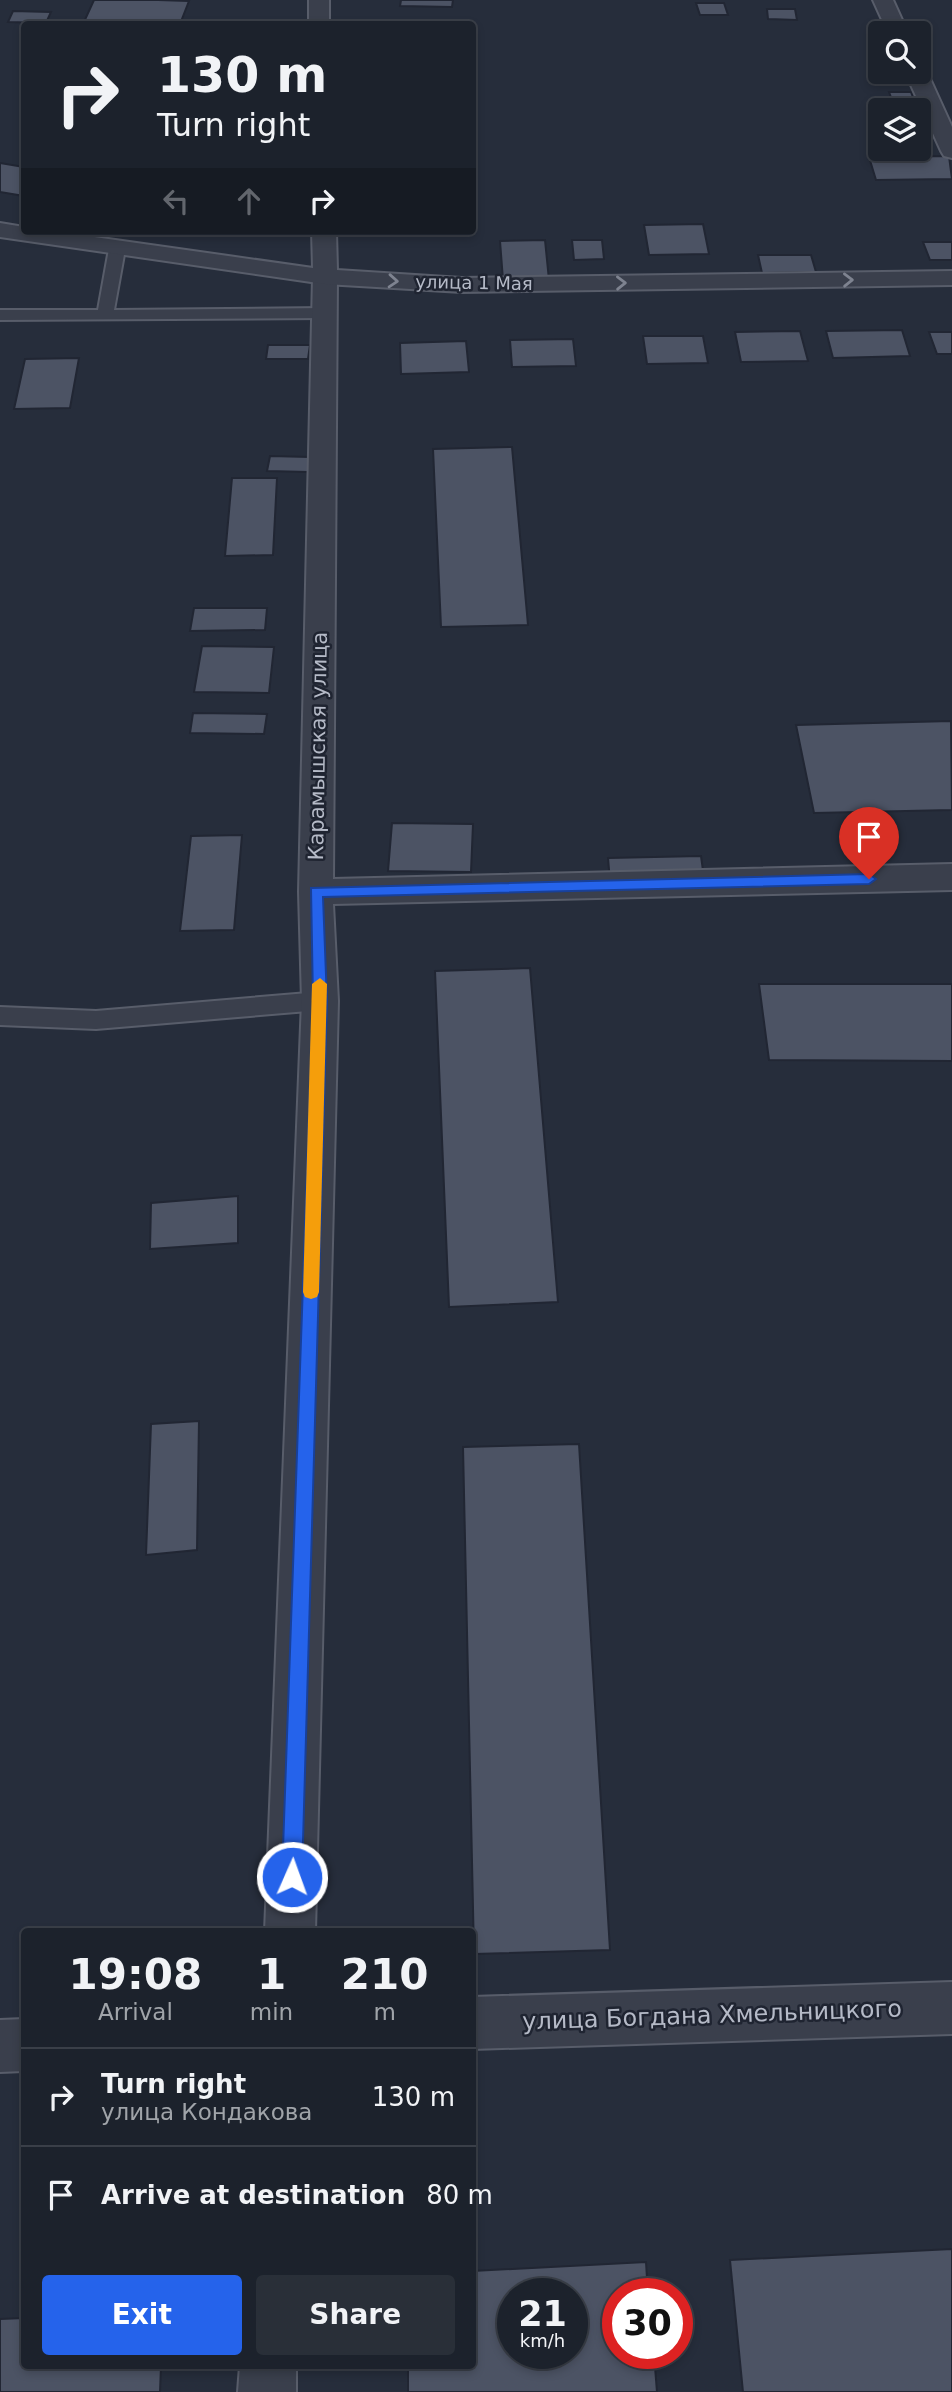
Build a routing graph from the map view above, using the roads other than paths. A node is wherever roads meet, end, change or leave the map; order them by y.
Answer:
1 (319, 0) edge
2 (883, 0) edge
3 (319, 21) edge
4 (893, 21) edge
5 (921, 84) edge
6 (952, 151) edge
7 (0, 230) edge
8 (21, 233) edge
9 (31, 235) edge
10 (324, 235) edge
11 (117, 249) junction
12 (325, 277) junction
13 (952, 278) edge
14 (105, 313) junction
15 (325, 313) junction
16 (0, 315) edge
17 (952, 877) edge
18 (316, 891) junction
19 (320, 1001) junction
20 (0, 1016) edge
21 (290, 1928) edge
22 (952, 2008) edge
23 (476, 2023) edge
24 (21, 2045) edge
25 (0, 2046) edge
26 (268, 2369) edge
27 (267, 2392) edge

1 - 3 street
2 - 4 street
5 - 6 street
7 - 8 street, улица 1 Мая
9 - 11 street, улица 1 Мая
10 - 12 street, Карамышская улица
11 - 12 street, улица 1 Мая
11 - 14 lane
12 -> 13 street, улица 1 Мая
12 - 15 street, Карамышская улица
14 - 15 lane
14 - 16 lane
15 - 18 street, Карамышская улица
17 - 18 street
18 - 19 street, Карамышская улица
19 - 20 lane
19 - 21 street, Карамышская улица
22 - 23 street, улица Богдана Хмельницкого
24 - 25 street
26 - 27 street

